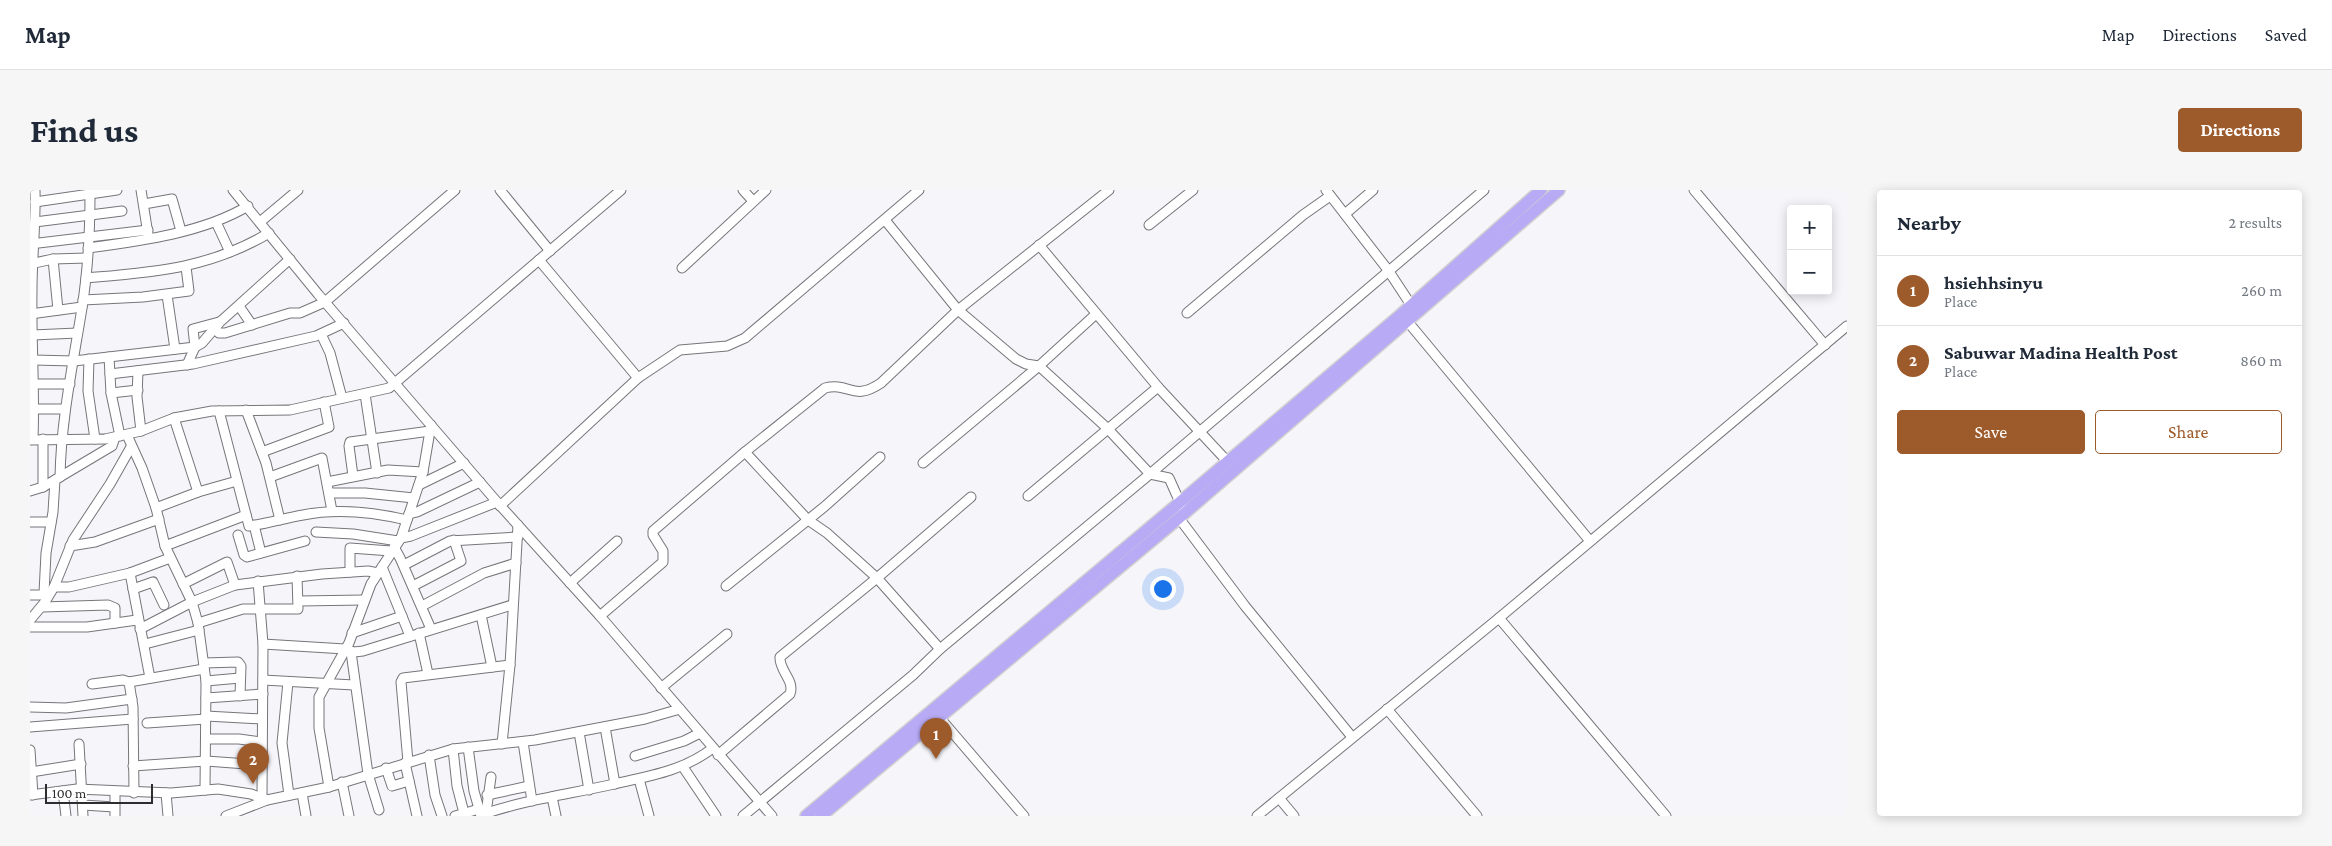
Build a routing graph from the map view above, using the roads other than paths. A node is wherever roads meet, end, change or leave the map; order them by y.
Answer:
1 (34, 190) edge
2 (117, 190) edge
3 (142, 190) edge
4 (233, 190) edge
5 (298, 190) edge
6 (455, 190) edge
7 (500, 190) edge
8 (621, 190) edge
9 (743, 190) edge
10 (766, 190) edge
11 (919, 190) edge
12 (1109, 190) edge
13 (1193, 190) edge
14 (1374, 190) edge
15 (1484, 190) edge
16 (1541, 190) edge
17 (1559, 190) edge
18 (1694, 190) edge
19 (1328, 193) edge
20 (90, 194) junction
21 (908, 194) edge
22 (753, 201) junction
23 (144, 204) junction
24 (34, 206) edge
25 (248, 206) junction
26 (122, 211) dead end
27 (1345, 214) junction
28 (90, 215) junction
29 (885, 220) junction
30 (35, 222) junction
31 (216, 222) junction
32 (260, 222) junction
33 (1150, 225) dead end
34 (181, 231) junction
35 (269, 233) junction
36 (148, 234) junction
37 (90, 235) junction
38 (32, 244) edge
39 (1039, 245) junction
40 (88, 248) junction
41 (550, 251) junction
42 (230, 252) junction
43 (87, 258) junction
44 (290, 259) junction
45 (53, 260) junction
46 (539, 260) junction
47 (31, 264) edge
48 (186, 267) junction
49 (682, 268) dead end
50 (1388, 270) junction
51 (86, 278) junction
52 (31, 292) edge
53 (167, 295) junction
54 (325, 302) junction
55 (83, 303) junction
56 (1411, 305) junction
57 (239, 306) junction
58 (58, 310) junction
59 (958, 310) junction
60 (31, 313) edge
61 (1186, 313) dead end
62 (1096, 314) junction
63 (1404, 318) junction
64 (344, 323) junction
65 (217, 325) junction
66 (252, 325) junction
67 (1847, 326) edge
68 (78, 333) junction
69 (322, 334) junction
70 (32, 335) junction
71 (1825, 345) junction
72 (195, 348) junction
73 (175, 349) junction
74 (109, 357) junction
75 (89, 359) junction
76 (33, 360) junction
77 (74, 361) junction
78 (188, 365) junction
79 (1039, 366) junction
80 (138, 371) junction
81 (110, 374) junction
82 (638, 378) junction
83 (395, 382) junction
84 (34, 384) junction
85 (70, 384) junction
86 (1158, 387) junction
87 (138, 390) junction
88 (111, 393) junction
89 (365, 394) junction
90 (342, 398) junction
91 (324, 402) junction
92 (34, 409) junction
93 (65, 409) junction
94 (219, 410) junction
95 (246, 410) junction
96 (174, 418) junction
97 (431, 428) junction
98 (1107, 428) junction
99 (141, 431) junction
100 (1201, 431) junction
101 (121, 436) junction
102 (44, 439) junction
103 (62, 439) junction
104 (95, 439) junction
105 (372, 439) junction
106 (32, 440) edge
107 (132, 447) junction
108 (262, 452) junction
109 (745, 452) junction
110 (880, 457) dead end
111 (1227, 462) junction
112 (464, 463) junction
113 (923, 464) dead end
114 (377, 472) junction
115 (423, 472) junction
116 (1150, 474) junction
117 (353, 476) junction
118 (270, 477) junction
119 (58, 479) junction
120 (237, 481) junction
121 (327, 482) junction
122 (480, 482) junction
123 (419, 485) junction
124 (43, 487) junction
125 (30, 492) edge
126 (198, 492) junction
127 (329, 493) junction
128 (1028, 496) dead end
129 (970, 497) dead end
130 (414, 498) junction
131 (499, 504) junction
132 (156, 508) junction
133 (332, 511) junction
134 (1181, 511) junction
135 (246, 515) junction
136 (408, 517) junction
137 (159, 519) junction
138 (280, 520) junction
139 (808, 520) junction
140 (30, 522) edge
141 (51, 522) junction
142 (254, 525) junction
143 (518, 525) junction
144 (316, 532) dead end
145 (238, 535) dead end
146 (518, 537) junction
147 (454, 540) junction
148 (305, 541) dead end
149 (617, 541) dead end
150 (1590, 541) junction
151 (396, 544) junction
152 (70, 546) junction
153 (165, 546) junction
154 (261, 553) junction
155 (170, 558) junction
156 (516, 563) junction
157 (404, 565) junction
158 (380, 570) junction
159 (350, 572) junction
160 (130, 573) junction
161 (297, 576) junction
162 (877, 578) junction
163 (258, 581) junction
164 (570, 583) junction
165 (183, 584) junction
166 (235, 585) junction
167 (413, 586) junction
168 (726, 586) dead end
169 (54, 587) junction
170 (133, 588) junction
171 (30, 595) edge
172 (364, 600) junction
173 (299, 601) junction
174 (192, 602) junction
175 (164, 605) dead end
176 (422, 606) junction
177 (512, 606) junction
178 (42, 607) junction
179 (260, 609) junction
180 (481, 615) junction
181 (402, 616) junction
182 (600, 616) junction
183 (1499, 618) junction
184 (115, 623) junction
185 (139, 624) junction
186 (30, 627) edge
187 (199, 627) junction
188 (430, 629) junction
189 (352, 633) junction
190 (414, 634) junction
191 (727, 634) dead end
192 (145, 644) junction
193 (263, 644) junction
194 (940, 649) junction
195 (348, 650) junction
196 (204, 666) junction
197 (510, 666) junction
198 (492, 668) junction
199 (428, 674) junction
200 (150, 678) junction
201 (240, 678) junction
202 (263, 680) junction
203 (206, 681) junction
204 (129, 682) junction
205 (288, 682) junction
206 (92, 684) dead end
207 (324, 684) junction
208 (354, 685) junction
209 (661, 688) junction
210 (263, 694) junction
211 (240, 696) junction
212 (206, 698) junction
213 (132, 699) junction
214 (30, 707) edge
215 (680, 709) junction
216 (1387, 709) junction
217 (206, 718) junction
218 (262, 718) junction
219 (940, 718) junction
220 (133, 720) junction
221 (147, 723) dead end
222 (30, 727) edge
223 (605, 728) junction
224 (580, 732) junction
225 (700, 733) junction
226 (1352, 737) junction
227 (206, 739) junction
228 (261, 742) junction
229 (523, 742) junction
230 (79, 744) dead end
231 (502, 744) junction
232 (468, 748) junction
233 (453, 749) junction
234 (30, 750) edge
235 (716, 752) junction
236 (429, 755) junction
237 (635, 756) dead end
238 (206, 761) junction
239 (407, 762) junction
240 (81, 764) junction
241 (261, 765) junction
242 (134, 766) junction
243 (683, 767) junction
244 (386, 768) junction
245 (31, 772) edge
246 (368, 774) junction
247 (492, 777) dead end
248 (639, 779) junction
249 (409, 781) junction
250 (342, 782) junction
251 (615, 784) junction
252 (529, 786) junction
253 (329, 787) junction
254 (82, 790) junction
255 (205, 790) junction
256 (589, 790) junction
257 (63, 791) junction
258 (115, 792) junction
259 (302, 792) junction
260 (134, 793) junction
261 (166, 793) junction
262 (32, 795) edge
263 (289, 795) junction
264 (487, 795) junction
265 (552, 797) junction
266 (265, 798) junction
267 (1279, 798) junction
268 (532, 801) junction
269 (760, 803) junction
270 (83, 805) junction
271 (379, 810) dead end
272 (115, 812) edge
273 (242, 812) edge
274 (482, 813) edge
275 (459, 814) edge
276 (66, 816) edge
277 (83, 816) edge
278 (168, 816) edge
279 (226, 816) edge
280 (306, 816) edge
281 (349, 816) edge
282 (417, 816) edge
283 (442, 816) edge
284 (556, 816) edge
285 (649, 816) edge
286 (716, 816) edge
287 (743, 816) edge
288 (772, 816) edge
289 (806, 816) edge
290 (821, 816) edge
291 (1024, 816) edge
292 (1257, 816) edge
293 (1294, 816) edge
294 (1477, 816) edge
295 (1666, 816) edge

1 - 24 street
2 - 20 street
3 - 23 street
4 - 25 street
5 - 32 street
6 - 54 street
7 - 41 street
8 - 41 street
9 - 22 street
10 - 22 street
11 - 21 street
12 - 39 street
13 - 33 street
14 - 27 street
15 - 50 street
16 - 56 main road
17 - 63 main road
18 - 71 street
19 - 27 street
19 - 61 street
20 - 24 street
20 - 28 street
21 - 29 street
22 - 49 street
23 - 34 street
23 - 36 street
24 - 30 street
25 - 31 street
25 - 32 street
26 - 28 street
27 - 50 street
28 - 30 street
28 - 37 street
29 - 59 street
29 - 82 street
30 - 38 street
31 - 34 street
31 - 42 street
32 - 35 street
34 - 36 street
35 - 42 street
35 - 44 street
36 - 37 street
36 - 40 street
37 - 38 street
37 - 40 street
38 - 47 street
39 - 59 street
39 - 62 street
40 - 43 street
41 - 46 street
42 - 48 street
43 - 45 street
43 - 51 street
44 - 54 street
44 - 57 street
45 - 47 street
45 - 58 street
46 - 82 street
46 - 83 street
47 - 52 street
48 - 51 street
48 - 53 street
50 - 56 street
50 - 100 street
51 - 55 street
52 - 60 street
53 - 55 street
53 - 73 street
54 - 64 street
54 - 66 street
55 - 58 street
55 - 68 street
56 - 63 main road
57 - 65 street
57 - 66 street
58 - 60 street
59 - 79 street
59 - 109 street
60 - 70 street
62 - 79 street
62 - 86 street
63 - 111 main road
63 - 134 main road
63 - 150 street
64 - 69 street
64 - 83 street
65 - 66 street
65 - 72 street
65 - 72 street
67 - 71 street
68 - 70 street
68 - 77 street
69 - 78 street
69 - 90 street
70 - 76 street
71 - 150 street
72 - 73 street
72 - 78 street
73 - 74 street
74 - 75 street
74 - 81 street
75 - 77 street
75 - 104 street
76 - 77 street
76 - 84 street
77 - 85 street
78 - 80 street
79 - 98 street
79 - 113 street
80 - 81 street
80 - 87 street
81 - 88 street
82 - 131 street
83 - 89 street
83 - 97 street
84 - 85 street
84 - 92 street
85 - 93 street
86 - 98 street
86 - 100 street
87 - 88 street
87 - 99 street
88 - 101 street
89 - 90 street
89 - 105 street
90 - 91 street
91 - 95 street
91 - 108 street
92 - 93 street
92 - 106 street
93 - 103 street
94 - 95 street
94 - 96 street
94 - 120 street
95 - 108 street
96 - 99 street
96 - 126 street
97 - 105 street
97 - 112 street
97 - 115 street
98 - 116 street
98 - 128 street
99 - 101 street
100 - 111 street
100 - 116 street
101 - 104 street
101 - 107 street
101 - 119 street
102 - 103 street
102 - 106 street
102 - 124 street
103 - 104 street
103 - 119 street
105 - 114 street
105 - 117 street
107 - 132 street
107 - 152 street
108 - 118 street
109 - 139 street
109 - 182 street
110 - 139 street
111 - 134 main road
112 - 122 street
112 - 123 street
114 - 115 street
114 - 117 street
115 - 123 street
116 - 134 street
116 - 194 street
117 - 121 street
118 - 121 street
118 - 138 street
119 - 124 street
119 - 141 street
120 - 126 street
120 - 135 street
121 - 127 street
122 - 131 street
122 - 136 street
123 - 130 street
124 - 125 street
126 - 132 street
127 - 130 street
127 - 133 street
129 - 162 street
130 - 136 street
131 - 143 street
131 - 151 street
132 - 137 street
133 - 136 street
133 - 138 street
134 - 219 main road
134 - 226 street
134 - 289 main road
135 - 142 street
135 - 153 street
136 - 151 street
137 - 152 street
137 - 153 street
138 - 142 street
139 - 162 street
139 - 168 street
140 - 141 street
141 - 171 street
142 - 154 street
143 - 146 street
143 - 164 street
144 - 151 street
145 - 154 street
146 - 147 street
146 - 156 street
147 - 157 street
147 - 167 street
148 - 154 street
149 - 164 street
150 - 183 street
151 - 157 street
151 - 158 street
151 - 159 street
152 - 169 street
153 - 155 street
155 - 160 street
155 - 165 street
156 - 176 street
156 - 177 street
157 - 167 street
158 - 159 street
158 - 172 street
158 - 181 street
159 - 161 street
160 - 169 street
160 - 170 street
161 - 163 street
161 - 173 street
162 - 194 street
162 - 235 street
163 - 166 street
163 - 179 street
164 - 182 street
165 - 166 street
165 - 174 street
166 - 174 street
167 - 176 street
169 - 178 street
170 - 175 street
170 - 185 street
172 - 173 street
172 - 189 street
173 - 179 street
174 - 185 street
174 - 187 street
176 - 188 street
177 - 180 street
177 - 197 street
178 - 184 street
178 - 186 street
179 - 187 street
179 - 193 street
180 - 188 street
180 - 198 street
181 - 189 street
181 - 190 street
182 - 209 street
183 - 216 street
183 - 295 street
184 - 185 street
184 - 186 street
185 - 192 street
187 - 192 street
187 - 196 street
188 - 190 street
189 - 195 street
190 - 195 street
190 - 199 street
191 - 209 street
192 - 200 street
193 - 195 street
193 - 202 street
194 - 269 street
195 - 207 street
195 - 208 street
196 - 200 street
196 - 201 street
196 - 203 street
197 - 198 street
197 - 231 street
198 - 199 street
199 - 239 street
200 - 204 street
201 - 203 street
201 - 211 street
202 - 205 street
202 - 210 street
203 - 212 street
204 - 206 street
204 - 213 street
205 - 207 street
205 - 263 street
207 - 208 street
207 - 253 street
208 - 246 street
209 - 215 street
210 - 211 street
210 - 218 street
211 - 212 street
212 - 217 street
213 - 214 street
213 - 220 street
215 - 223 street
215 - 225 street
216 - 226 street
216 - 294 street
217 - 218 street
217 - 221 street
217 - 227 street
218 - 228 street
219 - 290 main road
219 - 291 street
220 - 222 street
220 - 242 street
223 - 224 street
223 - 251 street
224 - 229 street
224 - 256 street
225 - 235 street
225 - 237 street
226 - 267 street
227 - 228 street
227 - 238 street
228 - 241 street
229 - 231 street
229 - 252 street
230 - 240 street
231 - 232 street
232 - 233 street
232 - 274 street
233 - 236 street
233 - 275 street
234 - 245 street
235 - 243 street
235 - 269 street
236 - 239 street
236 - 283 street
238 - 241 street
238 - 242 street
238 - 255 street
239 - 244 street
239 - 249 street
240 - 245 street
240 - 254 street
241 - 266 street
242 - 260 street
243 - 248 street
243 - 286 street
244 - 246 street
244 - 249 street
245 - 262 street
246 - 250 street
246 - 271 street
247 - 264 street
248 - 251 street
248 - 285 street
249 - 282 street
250 - 253 street
250 - 281 street
251 - 256 street
252 - 264 street
252 - 268 street
253 - 259 street
254 - 257 street
254 - 258 street
254 - 270 street
255 - 261 street
255 - 266 street
256 - 265 street
257 - 262 street
257 - 276 street
258 - 260 street
258 - 272 street
259 - 263 street
259 - 280 street
260 - 261 street
261 - 278 street
263 - 266 street
264 - 274 street
265 - 268 street
265 - 284 street
266 - 273 street
267 - 292 street
267 - 293 street
268 - 274 street
269 - 287 street
269 - 288 street
270 - 272 street
270 - 277 street
273 - 279 street
274 - 275 street

